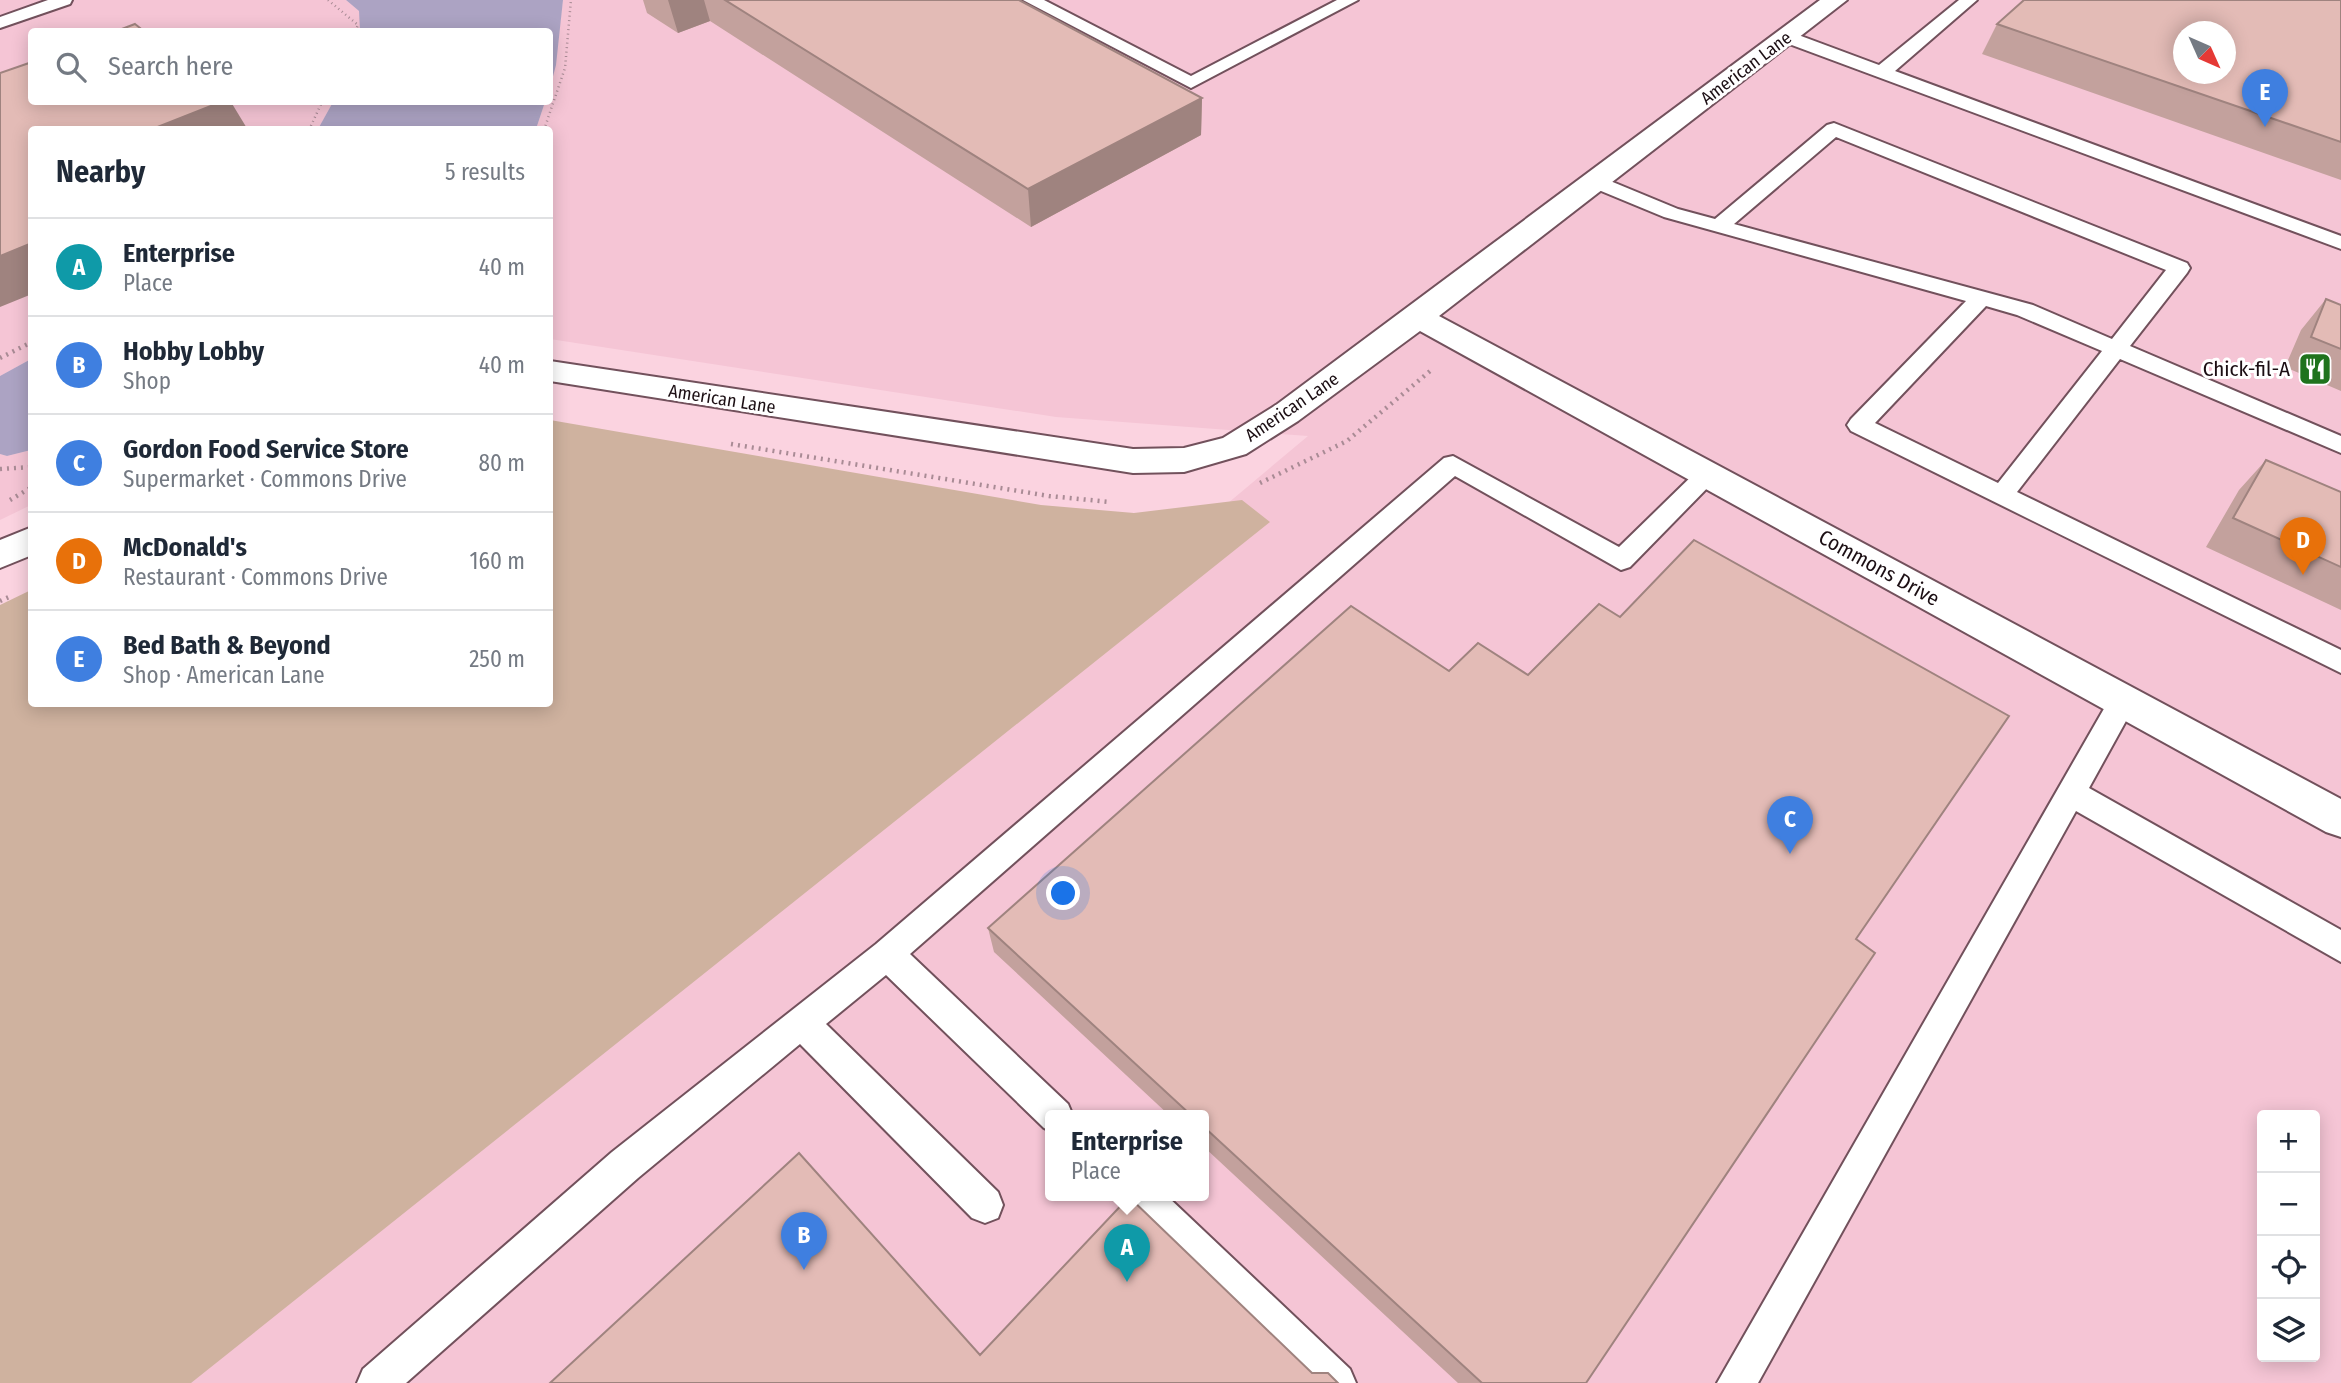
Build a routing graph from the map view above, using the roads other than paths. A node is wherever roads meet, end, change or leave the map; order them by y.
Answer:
1 (64, 0) edge
2 (1031, 0) edge
3 (1350, 0) edge
4 (1835, 0) edge
5 (1969, 0) edge
6 (0, 23) edge
7 (1787, 37) junction
8 (1882, 72) junction
9 (1596, 182) junction
10 (1719, 226) junction
11 (2341, 243) edge
12 (1981, 298) junction
13 (1418, 317) junction
14 (2115, 348) junction
15 (553, 371) edge
16 (2341, 445) edge
17 (1708, 475) junction
18 (2001, 496) junction
19 (28, 542) edge
20 (0, 555) edge
21 (2341, 662) edge
22 (2123, 701) junction
23 (2071, 793) junction
24 (2341, 819) edge
25 (2341, 947) edge
26 (887, 954) junction
27 (802, 1023) junction
28 (1050, 1110) edge
29 (1146, 1201) edge
30 (985, 1205) dead end
31 (377, 1383) edge
32 (1336, 1383) edge
33 (1737, 1383) edge

1 - 6 lane
2 - 3 lane
4 - 7 street, American Lane
5 - 8 lane
7 - 8 lane
7 - 9 street, American Lane
8 - 11 lane
9 - 10 lane
9 - 13 street, American Lane
10 - 12 lane
10 - 14 lane
12 - 14 lane
12 - 18 lane
13 - 15 street, American Lane
13 - 17 street, Commons Drive
14 - 16 lane
14 - 18 lane
17 - 22 street, Commons Drive
17 - 26 lane
18 - 21 lane
19 - 20 street
22 - 23 lane
22 - 24 street, Commons Drive
23 - 25 lane
23 - 33 lane
26 - 27 lane
26 - 28 lane
27 - 30 lane
27 - 31 lane
29 - 32 lane

